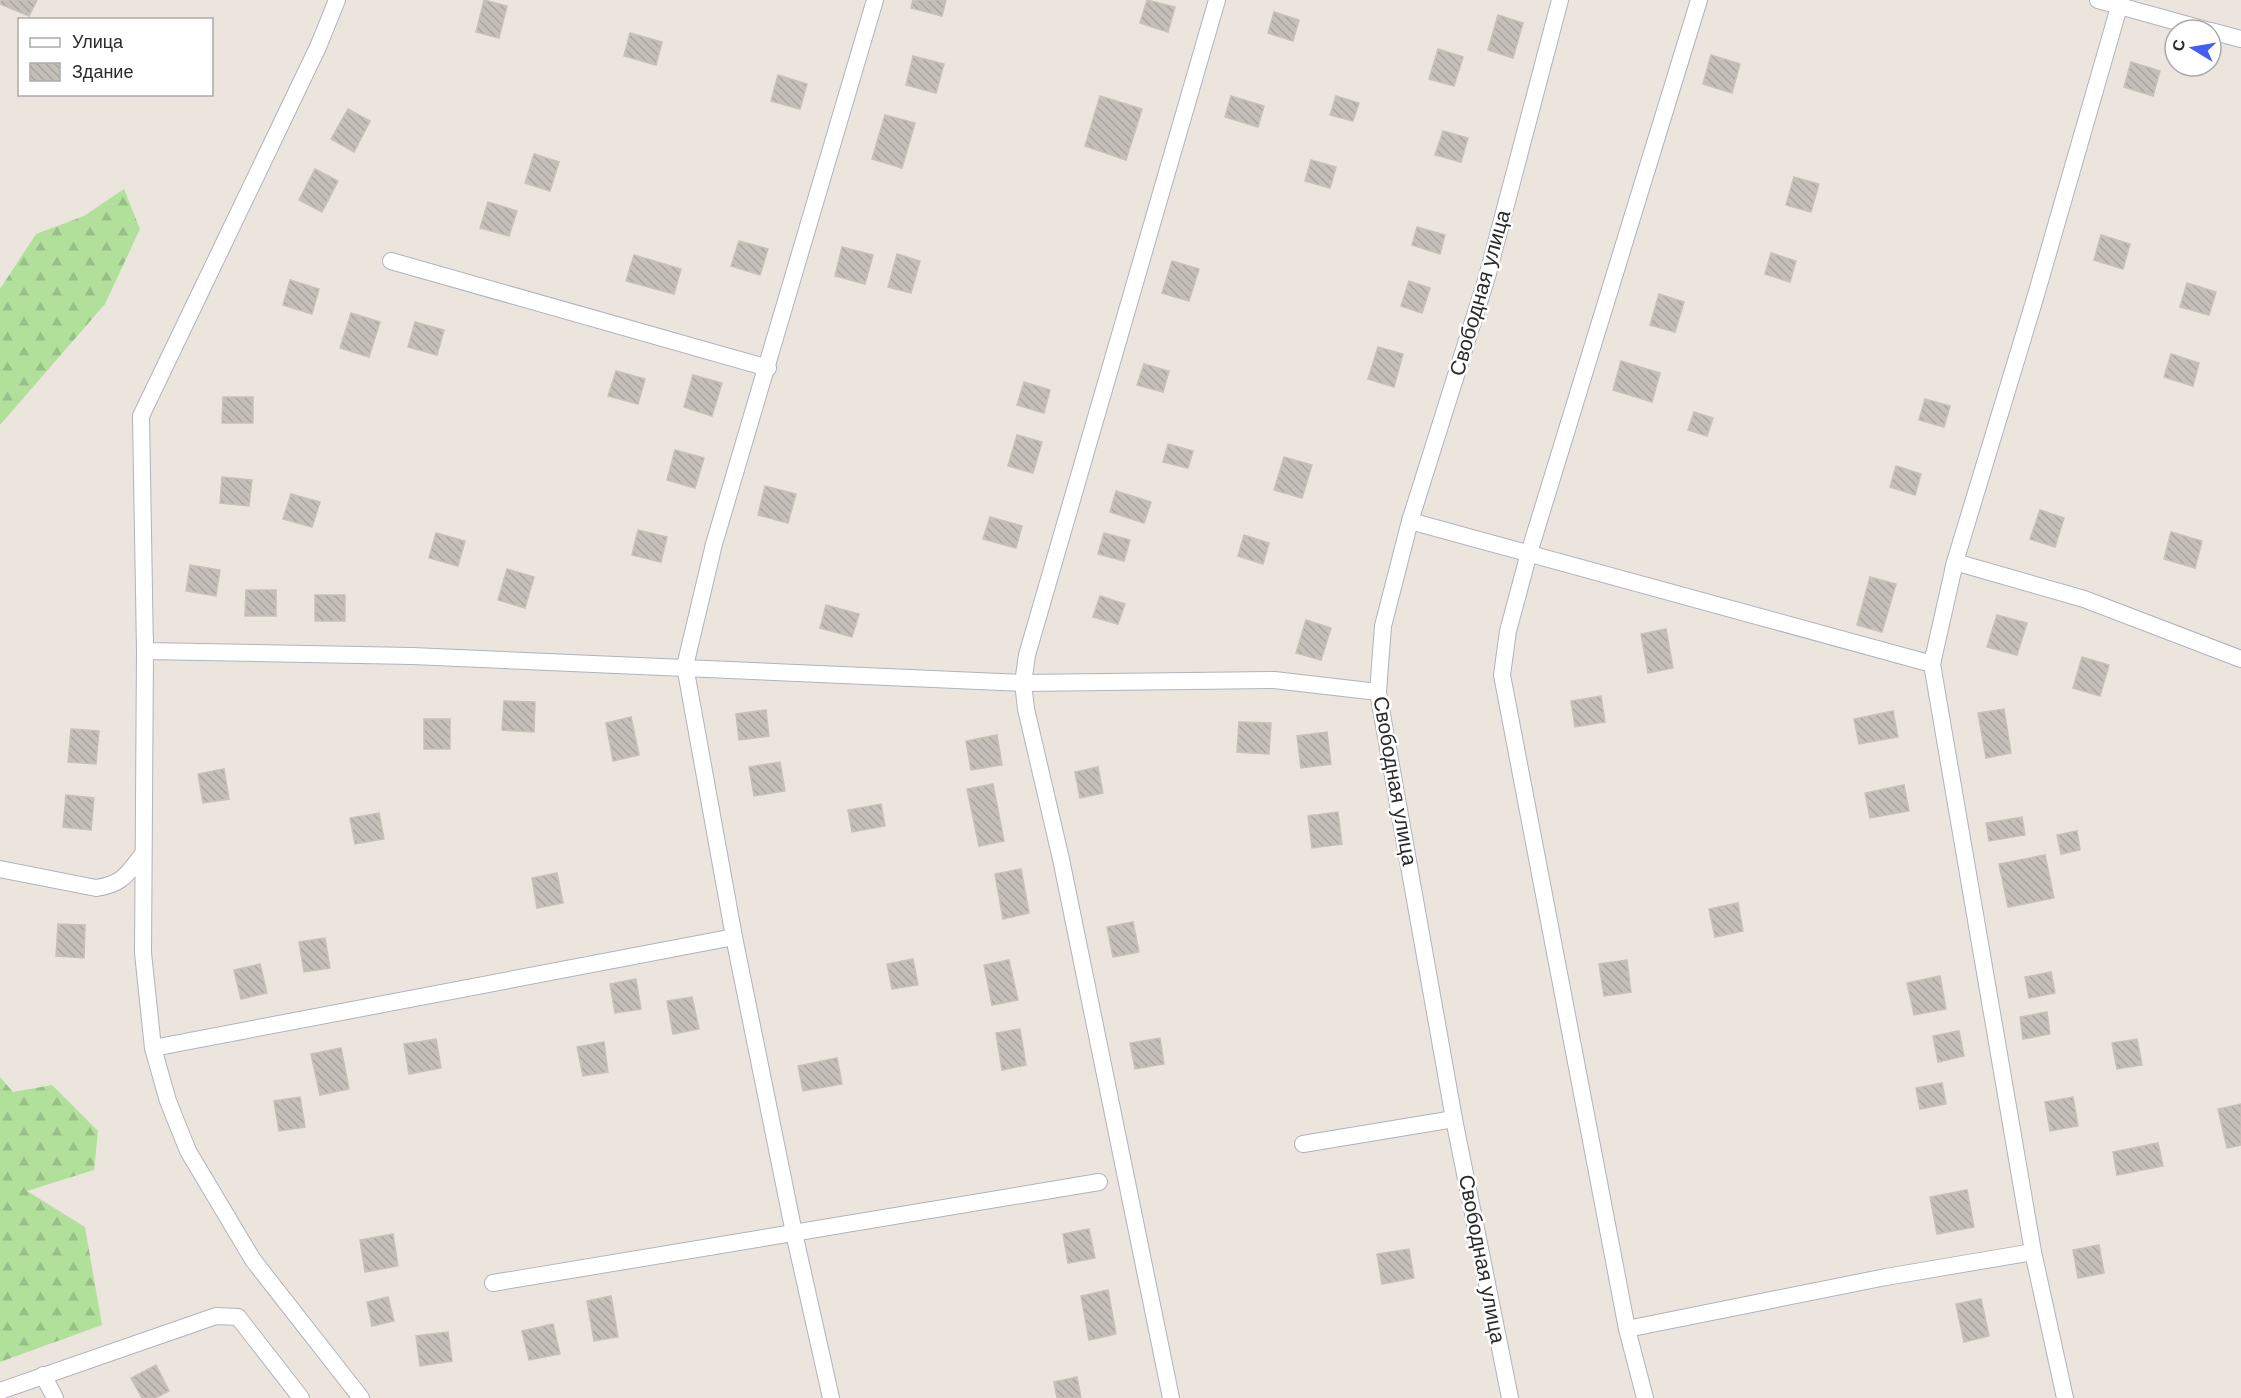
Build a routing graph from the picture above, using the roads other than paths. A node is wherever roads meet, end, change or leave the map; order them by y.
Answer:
1 (337, 0) edge
2 (875, 0) edge
3 (1217, 0) edge
4 (1560, 0) edge
5 (1699, 0) edge
6 (2098, 0) edge
7 (2120, 3) edge
8 (2168, 18) edge
9 (2223, 34) edge
10 (2241, 39) edge
11 (391, 261) dead end
12 (768, 368) junction
13 (1410, 521) junction
14 (1529, 553) junction
15 (1955, 562) junction
16 (145, 651) junction
17 (2241, 659) edge
18 (1932, 664) junction
19 (685, 666) junction
20 (1023, 683) junction
21 (1378, 692) junction
22 (143, 854) junction
23 (0, 869) edge
24 (734, 937) junction
25 (153, 1048) junction
26 (1454, 1119) junction
27 (1304, 1144) dead end
28 (1099, 1182) dead end
29 (794, 1233) junction
30 (2033, 1252) junction
31 (493, 1282) dead end
32 (1627, 1329) junction
33 (44, 1376) junction
34 (0, 1390) edge
35 (55, 1398) edge
36 (301, 1398) edge
37 (362, 1398) edge
38 (831, 1398) edge
39 (1170, 1398) edge
40 (1510, 1398) edge
41 (1645, 1398) edge
42 (2065, 1398) edge

1 - 16 street
2 - 12 street
3 - 20 street
4 - 13 street, Свободная улица
5 - 14 street
6 - 7 street
7 - 8 street
7 - 15 street
9 - 10 street
11 - 12 street
12 - 19 street
13 - 14 street
13 - 21 street, Свободная улица
14 - 18 street
14 - 32 street
15 - 17 street
15 - 18 street
16 - 19 street
16 - 22 street
18 - 30 street
19 - 20 street
19 - 24 street
20 - 21 street
20 - 39 street
21 - 26 street, Свободная улица
22 - 23 street
22 - 25 street
24 - 25 street
24 - 29 street
25 - 37 street
26 - 27 street
26 - 40 street, Свободная улица
28 - 29 street
29 - 31 street
29 - 38 street
30 - 32 street
30 - 42 street
32 - 41 street
33 - 34 street
33 - 35 street
33 - 36 street

